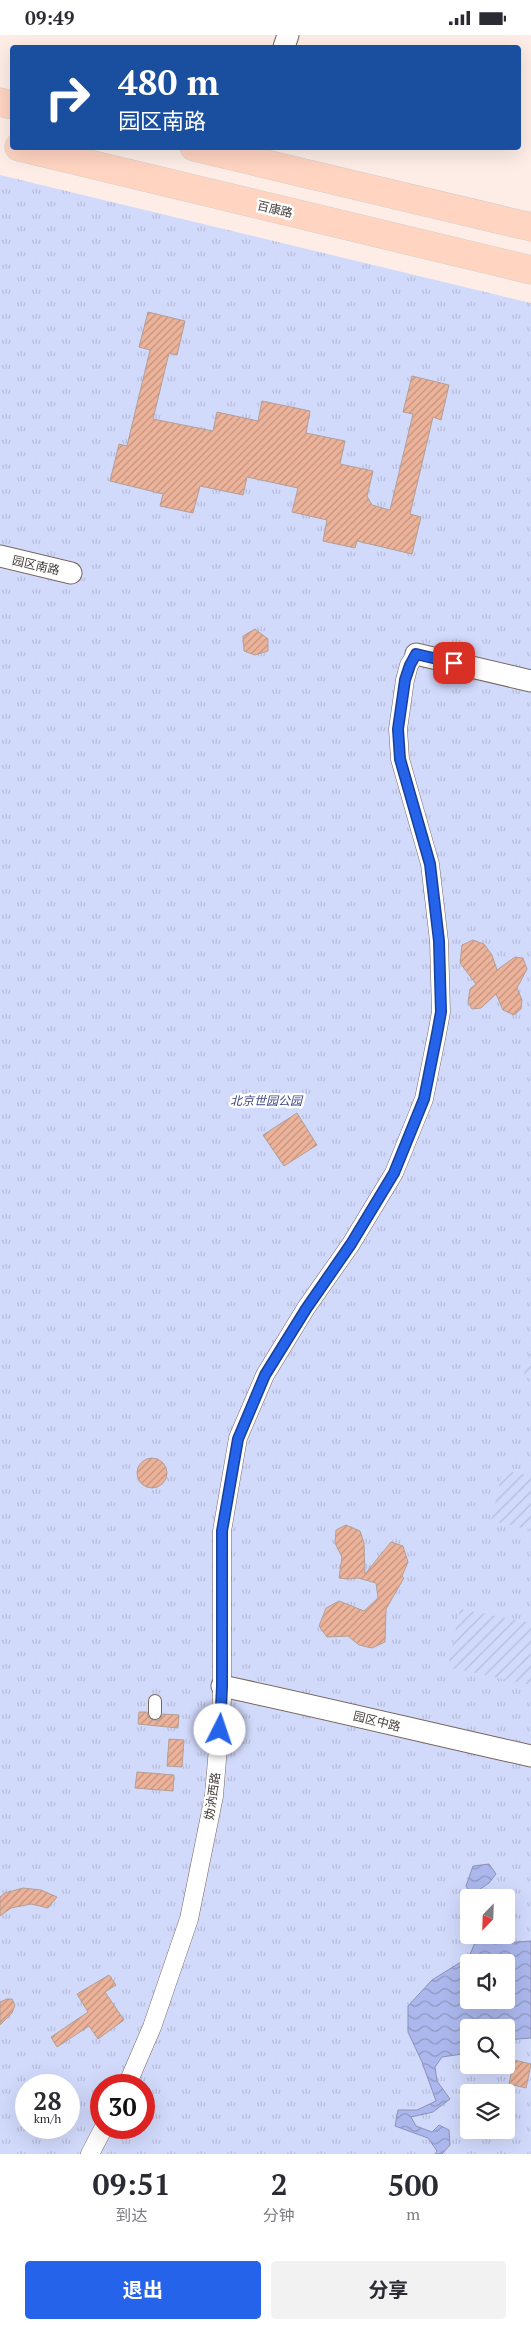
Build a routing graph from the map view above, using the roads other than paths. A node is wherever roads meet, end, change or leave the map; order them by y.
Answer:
1 (31, 150) edge
2 (217, 150) edge
3 (248, 154) edge
4 (531, 227) edge
5 (531, 270) edge
6 (0, 557) edge
7 (71, 573) dead end
8 (416, 654) joint
9 (531, 681) edge
10 (222, 1686) junction
11 (531, 1755) edge
12 (132, 2074) edge
13 (98, 2139) edge
14 (90, 2154) edge

1 - 5 main road, 百康路
2 - 3 main road
3 - 4 main road
6 - 7 street, 园区南路
8 - 9 street
8 - 10 street, 妫汭西路
10 - 11 street, 园区中路
10 - 12 street, 妫汭西路
13 - 14 street

